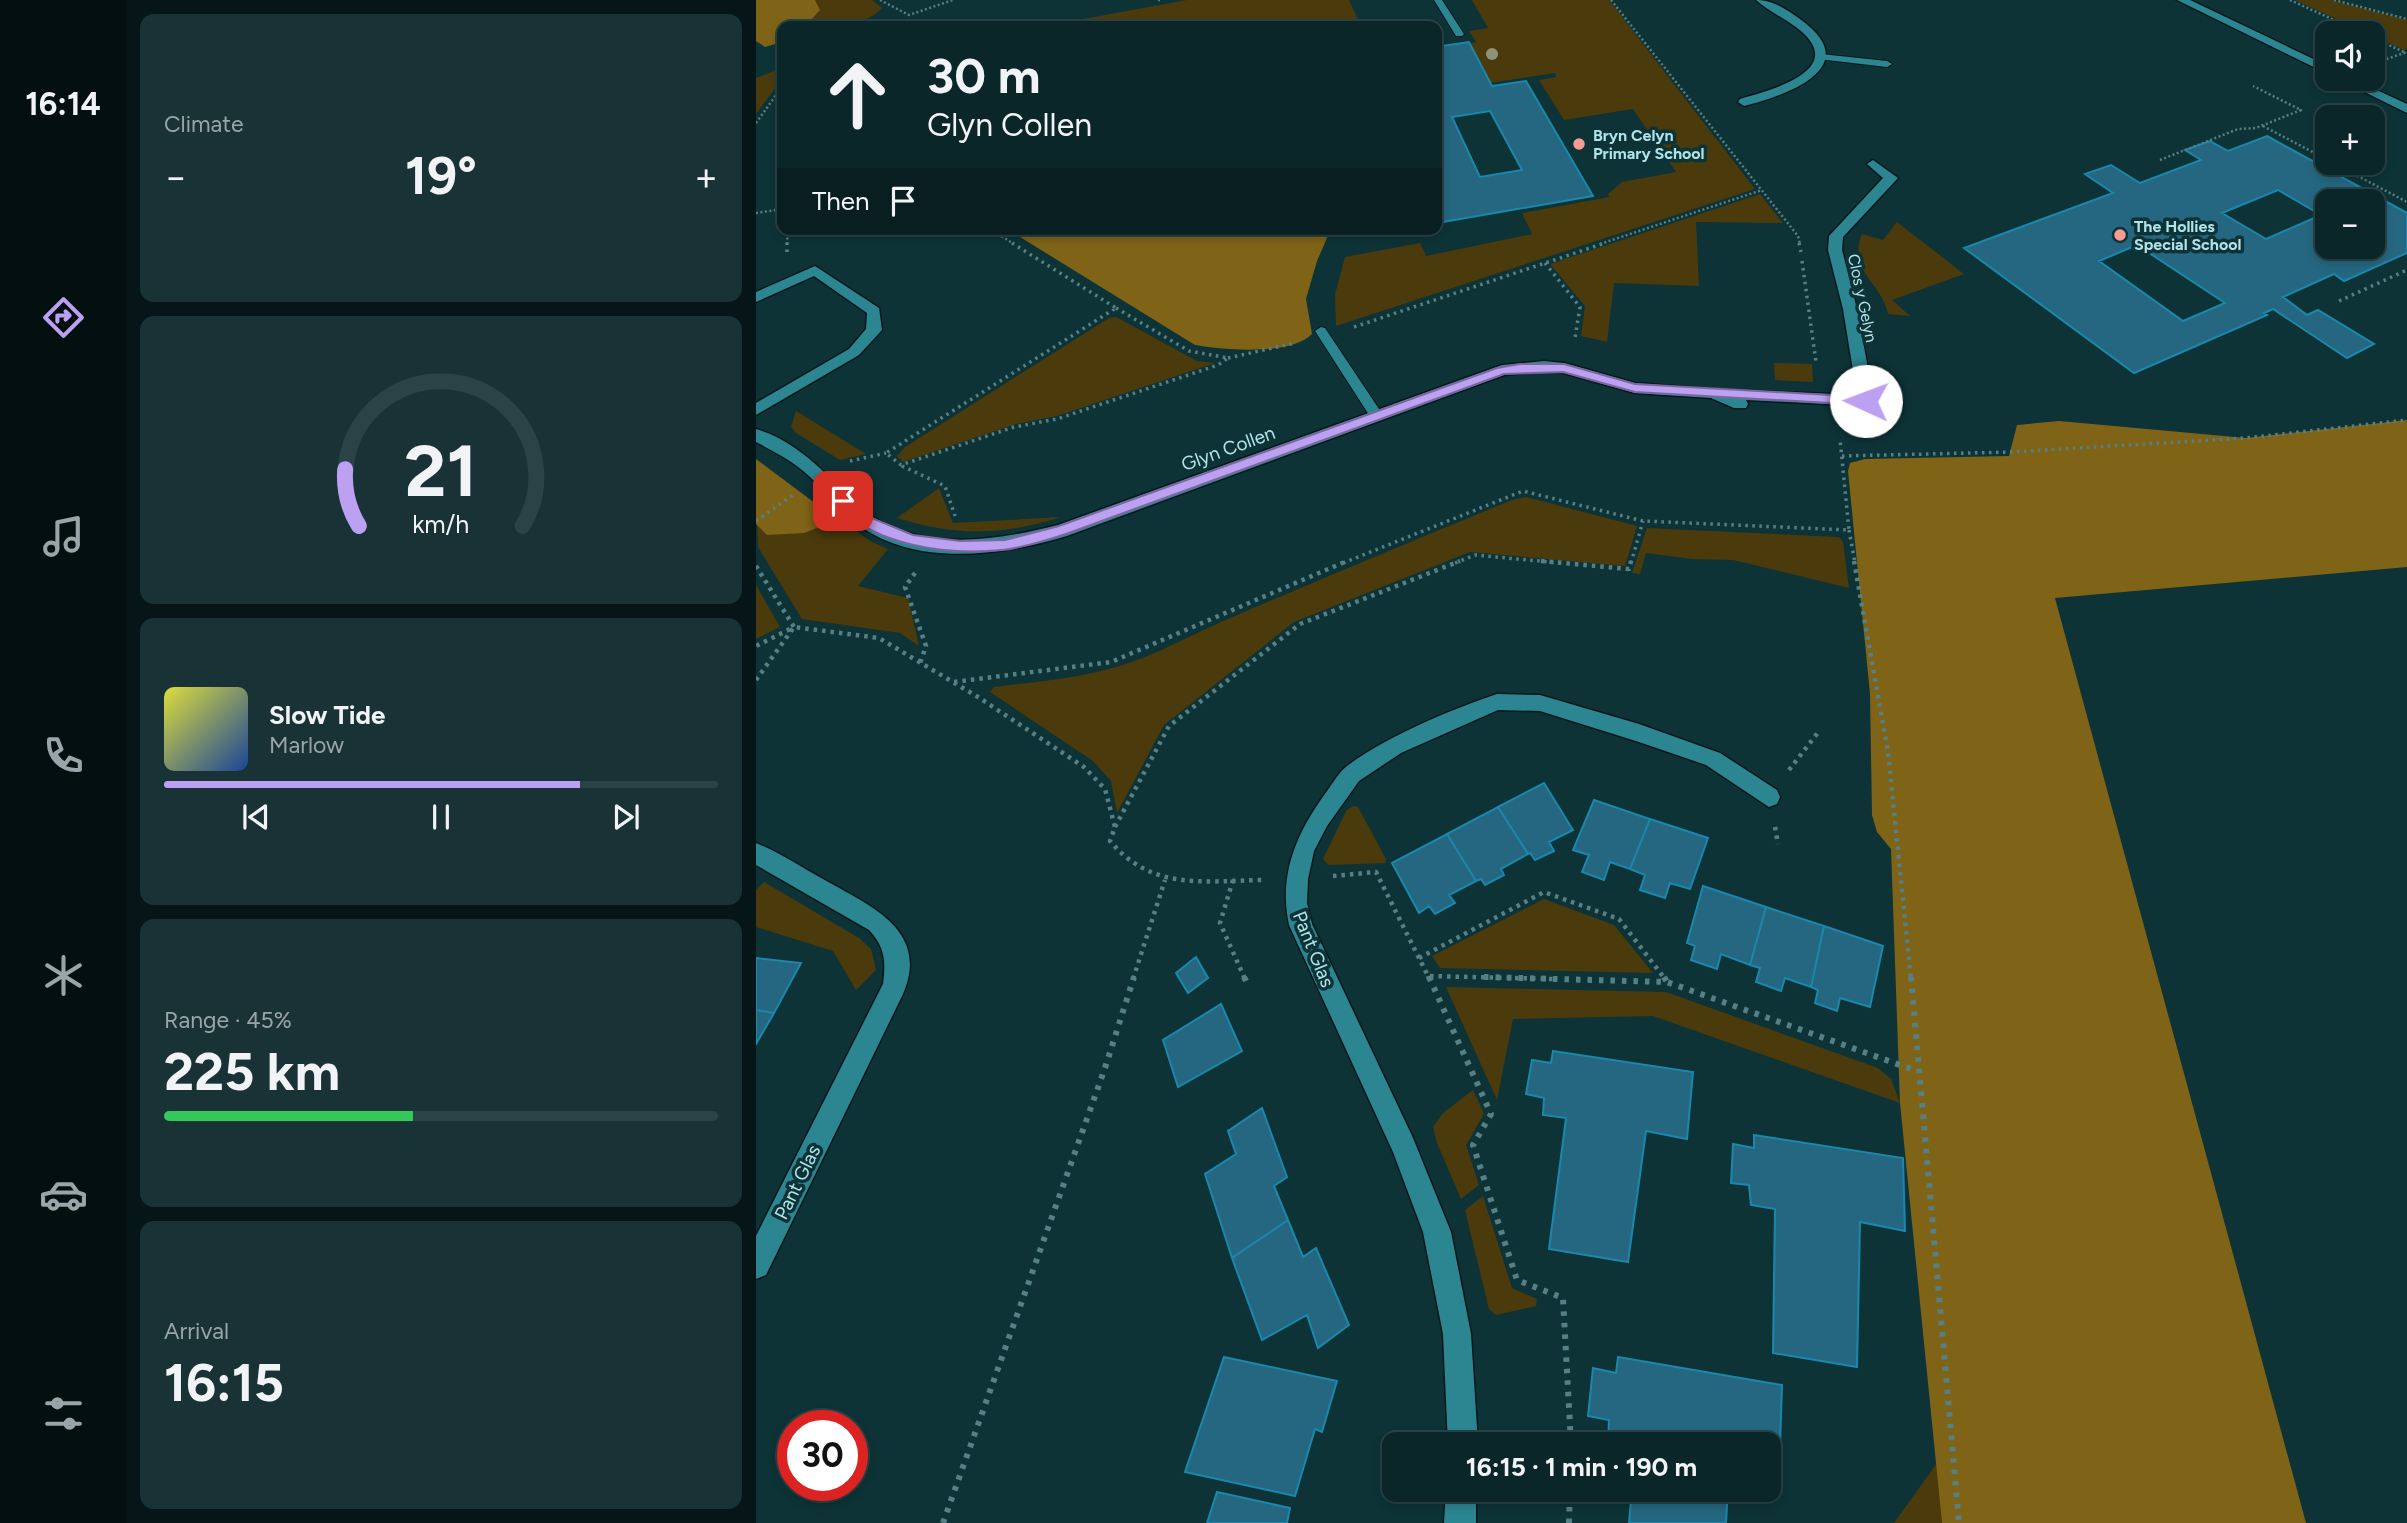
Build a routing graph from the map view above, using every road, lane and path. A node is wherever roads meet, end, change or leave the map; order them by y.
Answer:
1 (880, 0) edge
2 (953, 0) edge
3 (1438, 0) edge
4 (1611, 0) edge
5 (1760, 0) edge
6 (2182, 0) edge
7 (2290, 0) edge
8 (2334, 0) edge
9 (2407, 19) edge
10 (2336, 21) edge
11 (1459, 34) dead end
12 (2385, 43) edge
13 (2406, 52) edge
14 (1821, 57) junction
15 (2385, 60) edge
16 (1887, 64) dead end
17 (2315, 65) edge
18 (2253, 86) dead end
19 (2369, 91) edge
20 (1777, 92) junction
21 (777, 94) edge
22 (773, 100) junction
23 (777, 102) edge
24 (1744, 102) dead end
25 (1792, 102) dead end
26 (2407, 109) edge
27 (756, 123) edge
28 (2263, 125) junction
29 (2315, 153) edge
30 (2160, 160) dead end
31 (1873, 164) dead end
32 (2356, 175) edge
33 (1762, 190) junction
34 (2407, 202) edge
35 (777, 210) edge
36 (756, 213) edge
37 (1000, 235) edge
38 (1545, 262) junction
39 (2407, 270) edge
40 (756, 298) edge
41 (2339, 302) dead end
42 (1116, 308) junction
43 (1322, 334) junction
44 (1575, 338) dead end
45 (1228, 358) junction
46 (1816, 362) dead end
47 (1713, 393) junction
48 (1740, 404) dead end
49 (756, 411) edge
50 (1376, 415) junction
51 (2407, 420) edge
52 (756, 435) edge
53 (1840, 439) dead end
54 (1842, 456) junction
55 (901, 466) junction
56 (820, 476) junction
57 (756, 520) edge
58 (957, 520) dead end
59 (1643, 521) junction
60 (1849, 530) junction
61 (935, 544) junction
62 (756, 566) edge
63 (759, 578) edge
64 (793, 627) junction
65 (756, 646) edge
66 (920, 663) junction
67 (756, 680) edge
68 (954, 682) junction
69 (1819, 730) dead end
70 (1769, 797) joint
71 (1115, 827) junction
72 (756, 853) edge
73 (1320, 877) dead end
74 (1165, 880) junction
75 (1233, 880) junction
76 (1274, 880) dead end
77 (1419, 958) junction
78 (1428, 976) junction
79 (1667, 982) junction
80 (1247, 983) dead end
81 (1917, 1071) junction
82 (756, 1265) edge
83 (1461, 1432) edge
84 (1570, 1432) edge
85 (1461, 1502) edge
86 (1570, 1502) edge
87 (943, 1523) edge
88 (1460, 1523) edge
89 (1569, 1523) edge
90 (1959, 1523) edge

1 - 2 path
3 - 11 lane
4 - 33 path
5 - 14 street
6 - 17 street
7 - 10 path
8 - 9 path
12 - 13 path
13 - 15 path
14 - 16 lane
14 - 20 street
18 - 28 path
19 - 26 street
20 - 24 street
20 - 25 street
21 - 22 path
22 - 23 path
22 - 27 path
28 - 29 path
28 - 30 path
31 - 47 street, Clos y Gelyn
32 - 34 path
33 - 38 path
33 - 46 path
35 - 36 path
37 - 42 path
38 - 43 path
38 - 44 path
39 - 41 path
40 - 49 street
42 - 45 path
42 - 55 path
43 - 45 path
43 - 50 lane
45 - 55 path
47 - 48 street, Glyn Collen
47 - 50 street, Glyn Collen
50 - 61 street, Glyn Collen
51 - 54 path
52 - 56 street, Glyn Collen
53 - 54 path
54 - 60 path
55 - 58 path
56 - 57 path
56 - 61 street, Glyn Collen
59 - 60 path
59 - 68 path
59 - 71 path
60 - 81 path
61 - 66 path
62 - 63 path
63 - 64 path
64 - 65 path
64 - 66 path
64 - 67 path
66 - 68 path
68 - 71 path
69 - 70 path
70 - 83 street, Pant Glas
71 - 74 path
72 - 82 street, Pant Glas
73 - 77 path
74 - 75 path
74 - 87 path
75 - 76 path
75 - 80 path
77 - 78 path
77 - 79 path
78 - 79 path
78 - 84 path
79 - 81 path
81 - 90 path
85 - 88 street
86 - 89 path

